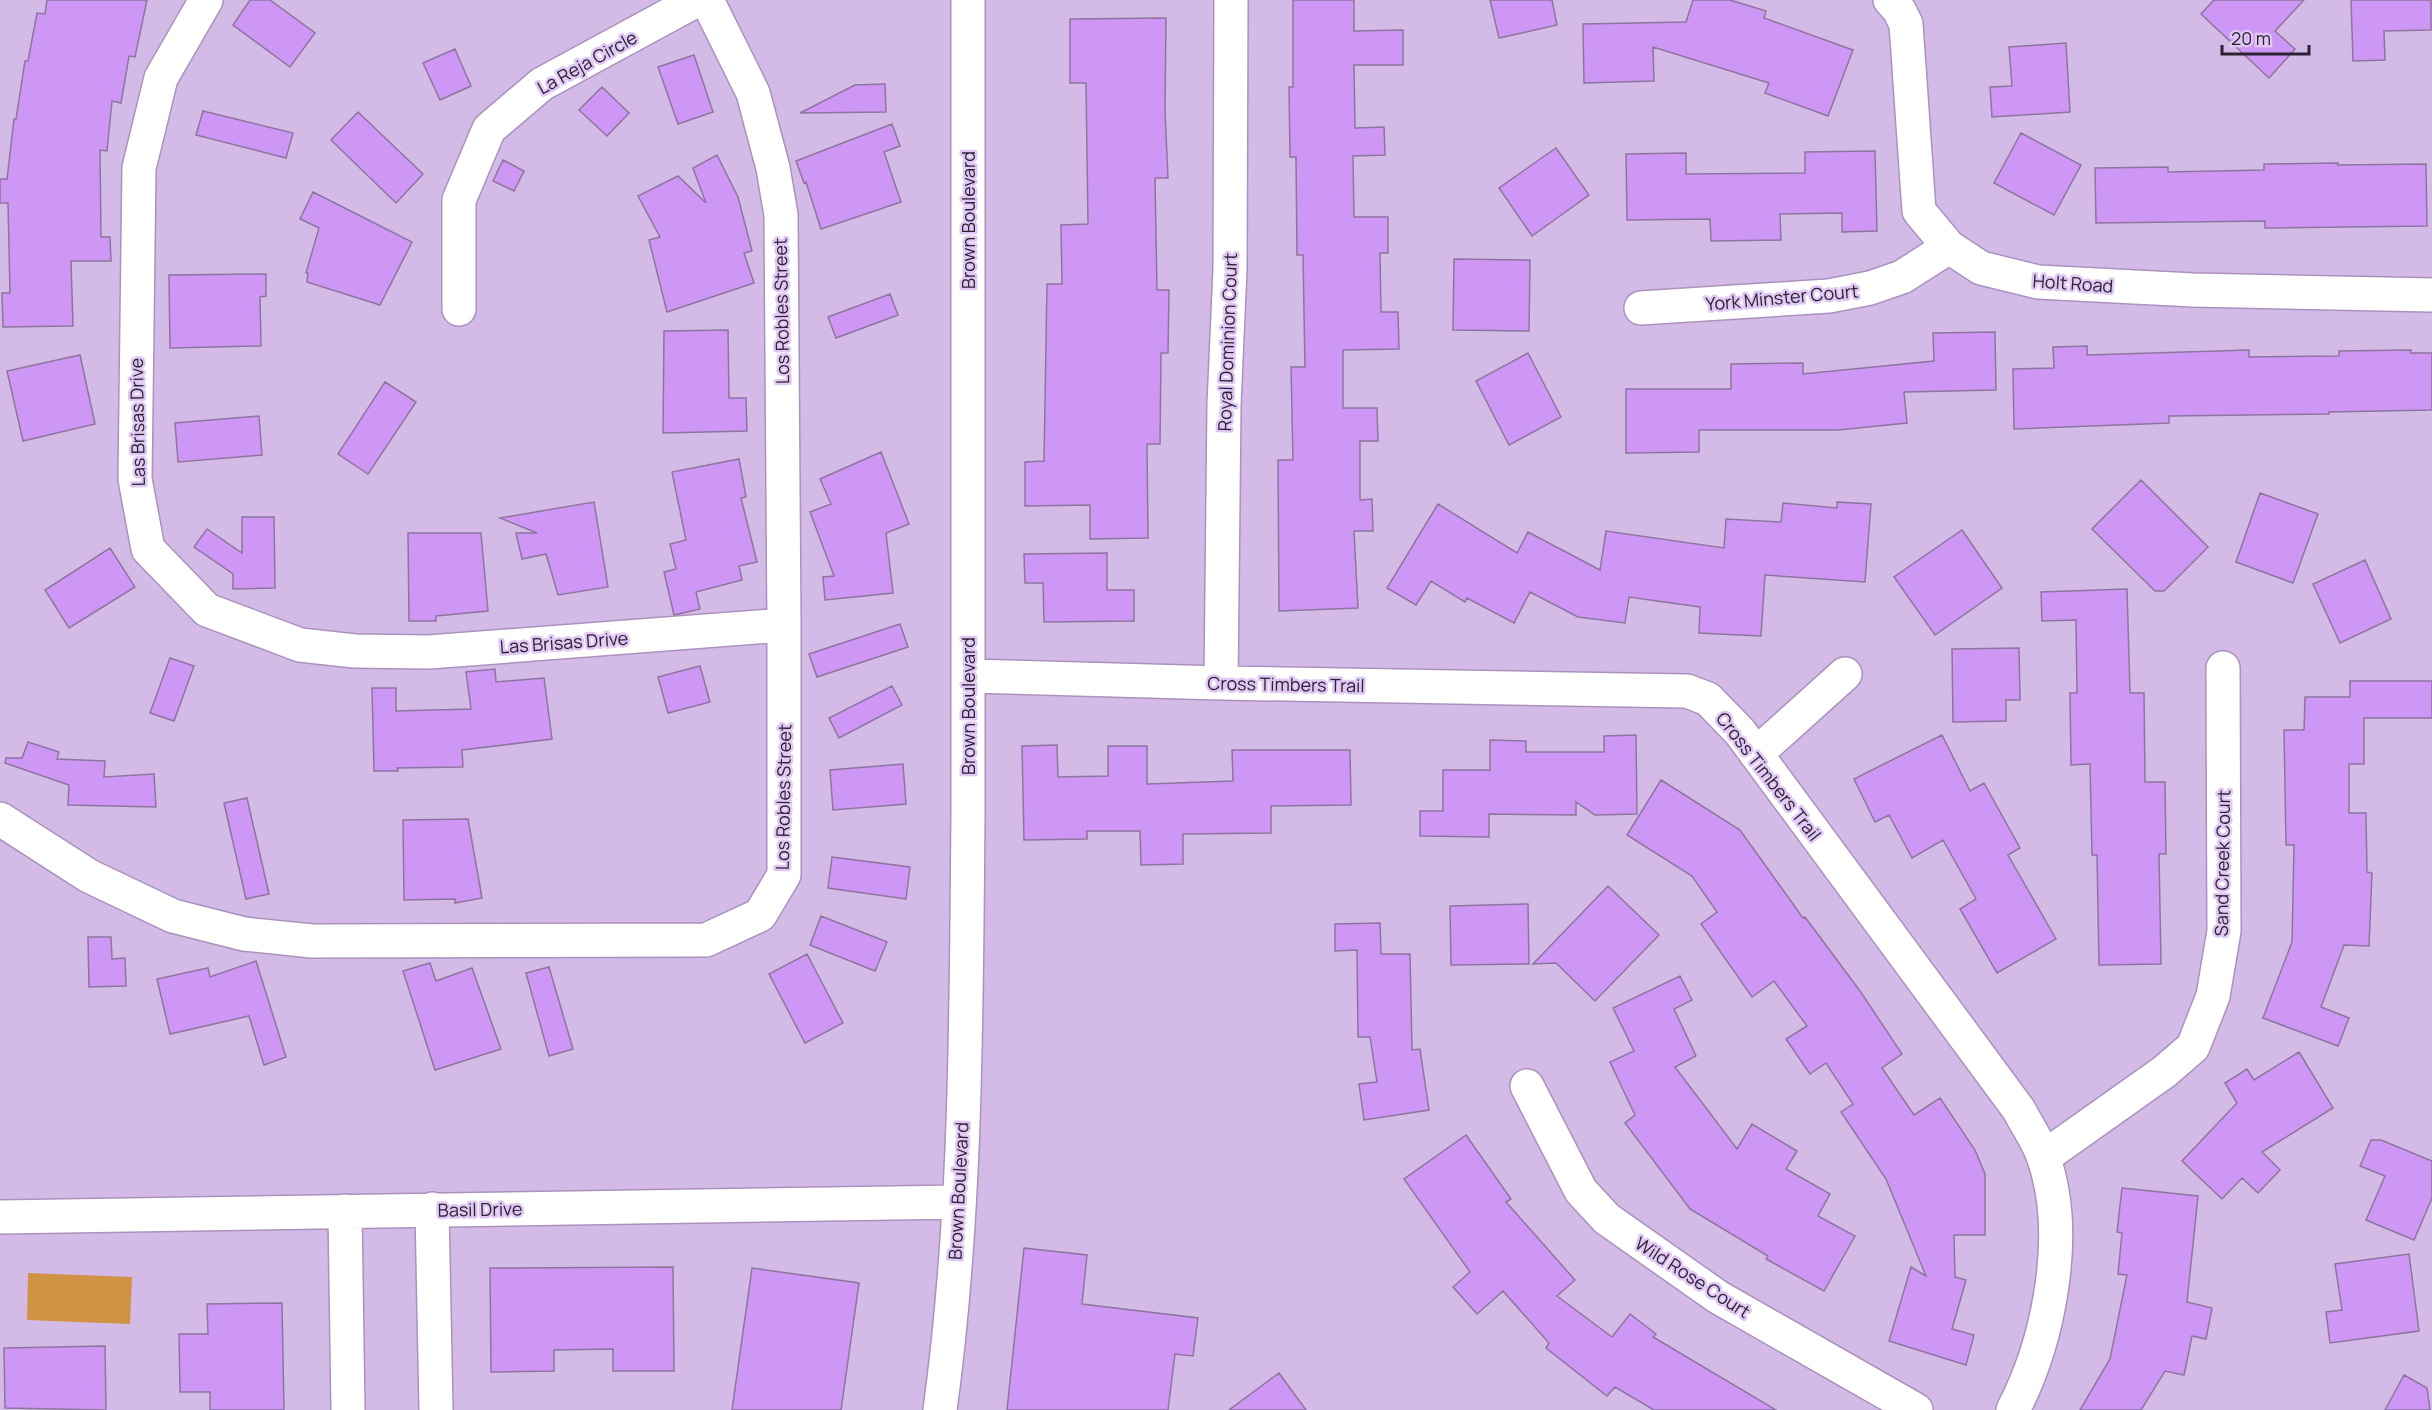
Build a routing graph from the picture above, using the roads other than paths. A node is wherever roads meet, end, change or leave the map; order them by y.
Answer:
1 (206, 0) edge
2 (697, 0) edge
3 (707, 0) edge
4 (968, 0) edge
5 (1231, 0) edge
6 (1890, 0) edge
7 (1949, 247) junction
8 (2432, 295) edge
9 (1641, 308) dead end
10 (459, 309) dead end
11 (784, 625) junction
12 (2223, 668) dead end
13 (1845, 674) dead end
14 (969, 676) junction
15 (1221, 684) junction
16 (1756, 754) junction
17 (1, 822) edge
18 (1527, 1086) dead end
19 (2044, 1157) junction
20 (959, 1202) junction
21 (432, 1209) junction
22 (345, 1211) junction
23 (0, 1217) edge
24 (348, 1410) edge
25 (436, 1410) edge
26 (940, 1410) edge
27 (1916, 1410) edge
28 (2013, 1410) edge

1 - 11 street, Las Brisas Drive
2 - 10 street, La Reja Circle
3 - 11 street, Los Robles Street
4 - 14 street, Brown Boulevard
5 - 15 street, Royal Dominion Court
6 - 7 street, Holt Road
7 - 8 street, Holt Road
7 - 9 street, York Minster Court
11 - 17 street, Los Robles Street
12 - 19 street, Sand Creek Court
13 - 16 street
14 - 15 street, Cross Timbers Trail
14 - 20 street, Brown Boulevard
15 - 16 street, Cross Timbers Trail
16 - 19 street, Cross Timbers Trail
18 - 27 street, Wild Rose Court
19 - 28 street, Cross Timbers Trail
20 - 21 street, Basil Drive
20 - 26 street, Brown Boulevard
21 - 22 street, Basil Drive
21 - 25 street
22 - 23 street, Basil Drive
22 - 24 street

